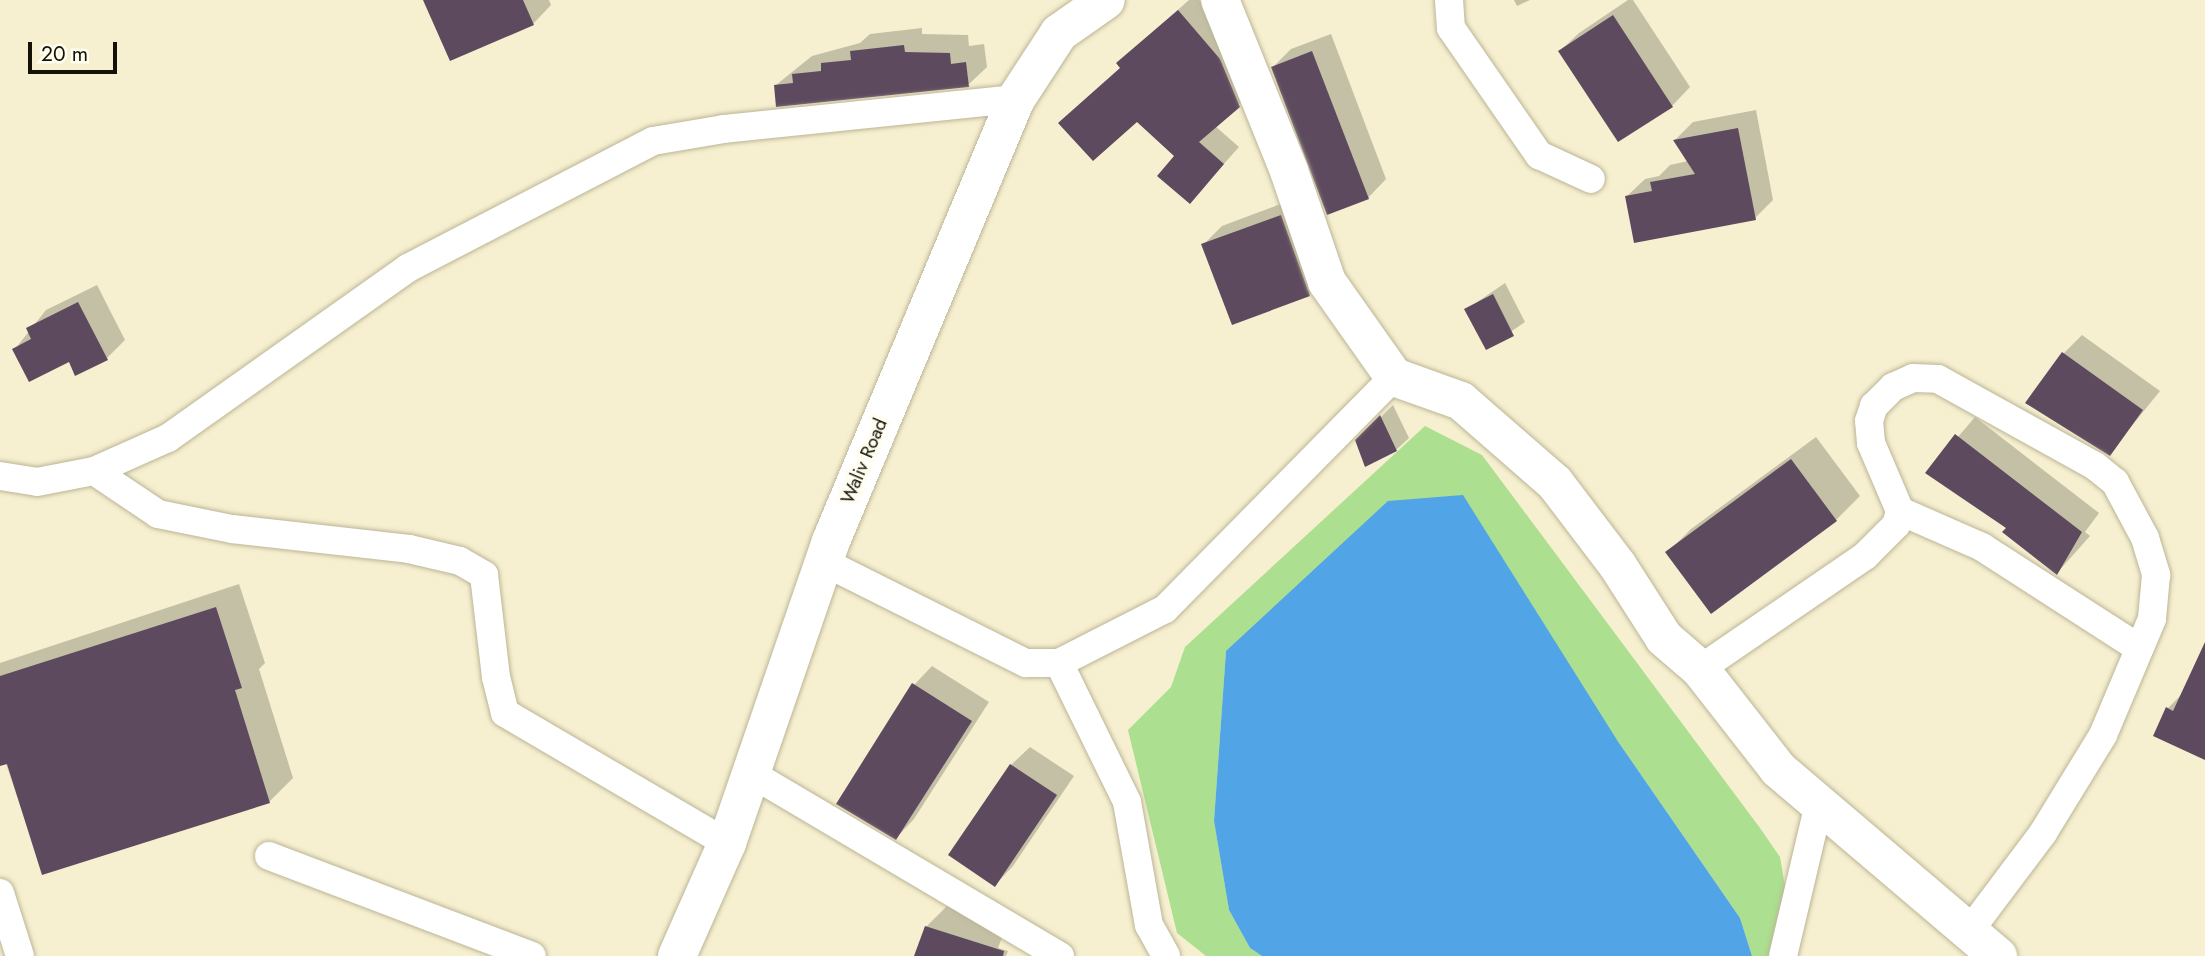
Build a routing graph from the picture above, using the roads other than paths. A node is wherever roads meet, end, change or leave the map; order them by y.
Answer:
1 (1106, 0) edge
2 (1220, 0) edge
3 (1449, 0) edge
4 (1016, 99) junction
5 (1591, 179) dead end
6 (1394, 377) junction
7 (94, 471) junction
8 (0, 476) edge
9 (1900, 511) junction
10 (824, 562) junction
11 (2139, 648) junction
12 (1059, 663) junction
13 (1700, 669) junction
14 (752, 774) junction
15 (1819, 804) junction
16 (727, 843) junction
17 (269, 856) dead end
18 (0, 893) edge
19 (1968, 933) junction
20 (1055, 955) edge
21 (20, 956) edge
22 (532, 956) edge
23 (677, 956) edge
24 (1166, 956) edge
25 (1783, 956) edge
26 (1998, 956) edge

1 - 4 street, Waliv Road
2 - 6 street
3 - 5 street
4 - 7 street
4 - 10 street, Waliv Road
6 - 12 street
6 - 13 street
7 - 8 street
7 - 16 street
9 - 11 street
9 - 11 street
9 - 13 street
10 - 12 street
10 - 14 street, Waliv Road
11 - 19 street
12 - 24 street
13 - 15 street
14 - 16 street, Waliv Road
14 - 20 street
15 - 19 street
15 - 25 street
16 - 23 street, Waliv Road
17 - 22 street
18 - 21 street
19 - 26 street

